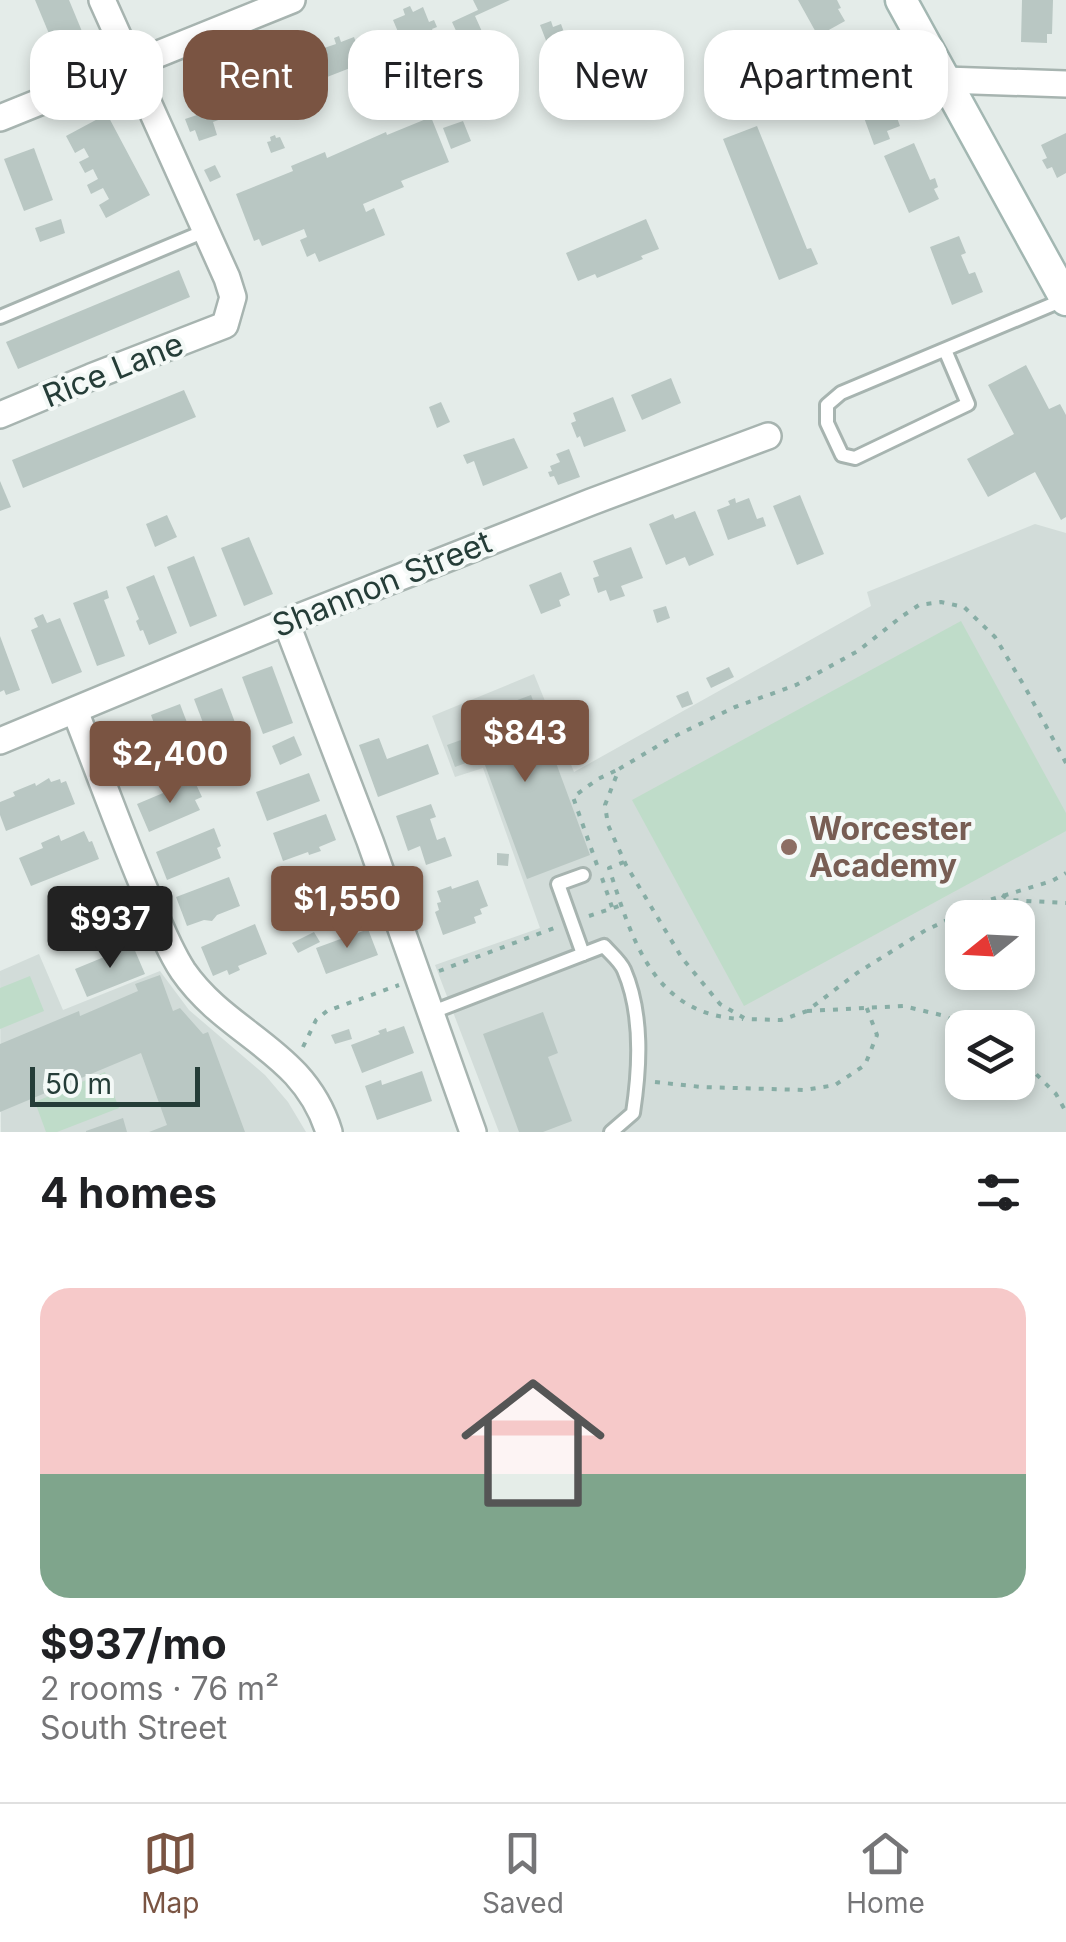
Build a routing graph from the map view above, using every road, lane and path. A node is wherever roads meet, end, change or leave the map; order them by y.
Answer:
1 (102, 0) edge
2 (292, 0) edge
3 (901, 0) edge
4 (115, 30) edge
5 (918, 30) edge
6 (163, 52) edge
7 (948, 80) edge
8 (1066, 84) edge
9 (948, 85) edge
10 (30, 106) edge
11 (0, 118) edge
12 (156, 120) edge
13 (206, 231) junction
14 (1066, 300) edge
15 (0, 316) edge
16 (944, 350) junction
17 (0, 416) edge
18 (768, 436) dead end
19 (286, 622) junction
20 (74, 710) junction
21 (0, 741) edge
22 (1066, 764) edge
23 (619, 769) junction
24 (624, 862) junction
25 (1066, 873) edge
26 (582, 876) dead end
27 (1002, 894) junction
28 (1066, 903) edge
29 (622, 905) junction
30 (612, 908) junction
31 (593, 914) dead end
32 (548, 930) dead end
33 (583, 954) junction
34 (430, 974) dead end
35 (403, 984) dead end
36 (866, 1006) junction
37 (808, 1011) junction
38 (430, 1013) junction
39 (945, 1016) edge
40 (746, 1019) junction
41 (301, 1051) dead end
42 (1035, 1073) edge
43 (638, 1079) junction
44 (1066, 1112) edge
45 (330, 1132) edge
46 (473, 1132) edge
47 (611, 1132) edge

1 - 4 street
2 - 6 street
3 - 5 street
7 - 8 street
9 - 14 street
10 - 11 street
12 - 13 street
13 - 15 lane
13 - 17 street, Rice Lane
14 - 16 lane
16 - 16 lane
18 - 19 street, Shannon Street
19 - 20 street, Shannon Street
19 - 38 street
20 - 21 street, Shannon Street
20 - 45 street
22 - 23 path
23 - 24 path
23 - 30 path
24 - 29 path
24 - 40 path
25 - 27 path
26 - 33 lane
27 - 28 path
27 - 37 path
29 - 30 path
29 - 40 path
30 - 31 path
32 - 34 path
33 - 38 lane
33 - 43 lane
35 - 41 path
36 - 37 path
36 - 39 path
36 - 43 path
37 - 40 path
38 - 46 street
42 - 44 path
43 - 47 lane

